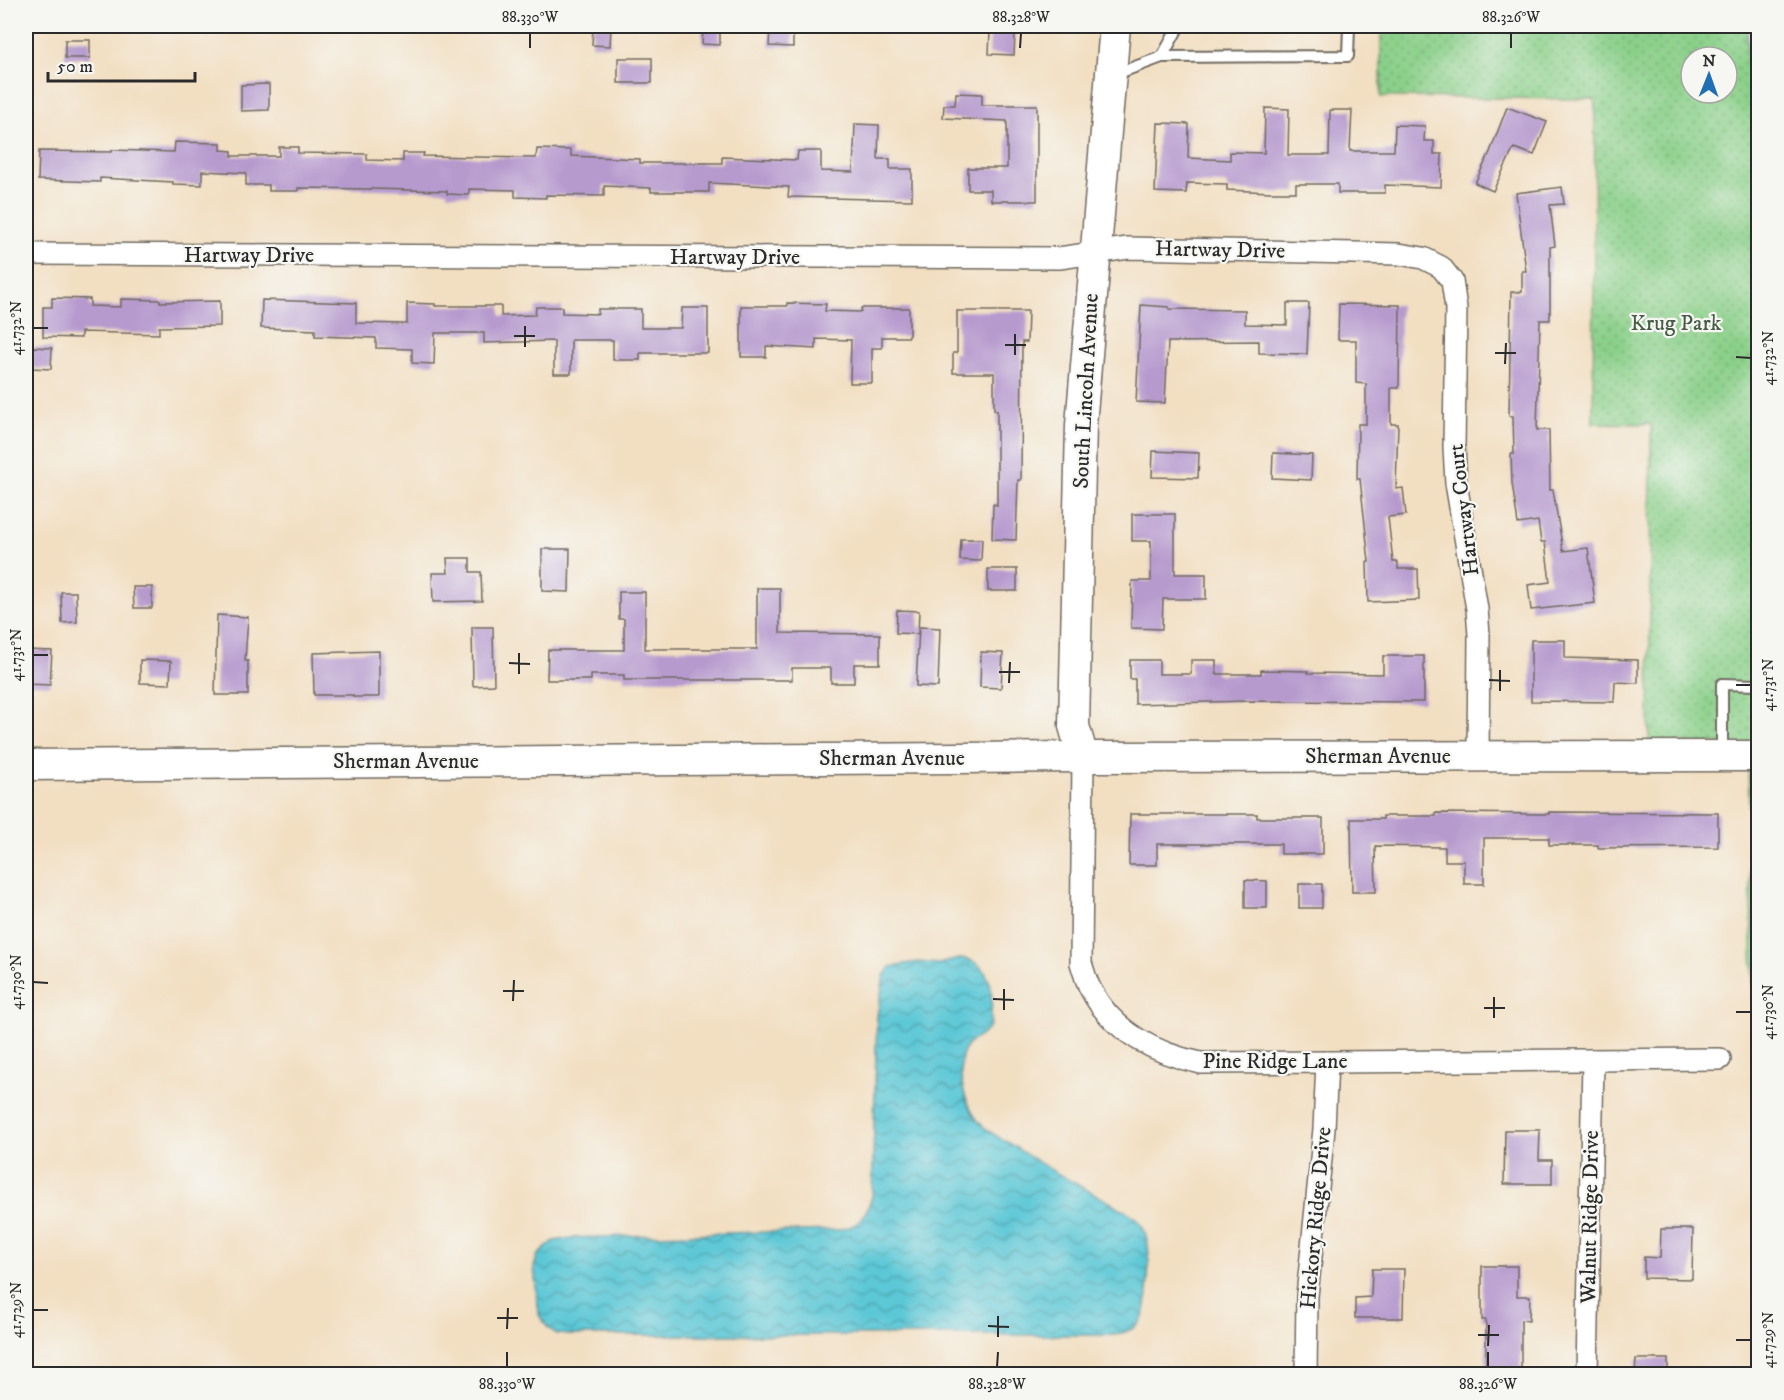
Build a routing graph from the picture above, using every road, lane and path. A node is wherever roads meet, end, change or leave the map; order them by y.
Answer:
1 (1115, 26) edge
2 (1179, 26) edge
3 (1349, 26) edge
4 (1162, 57) junction
5 (1110, 76) junction
6 (26, 254) edge
7 (1095, 254) junction
8 (1441, 267) joint
9 (1758, 685) edge
10 (1478, 756) junction
11 (1722, 756) junction
12 (1758, 756) edge
13 (1083, 757) junction
14 (26, 765) edge
15 (1720, 1059) dead end
16 (1593, 1060) junction
17 (1327, 1062) junction
18 (1306, 1374) edge
19 (1587, 1374) edge

1 - 5 street, South Lincoln Avenue
2 - 4 lane
3 - 4 lane
4 - 5 lane
5 - 7 street, South Lincoln Avenue
6 - 7 street, Hartway Drive
7 - 8 street, Hartway Drive
7 - 13 street, South Lincoln Avenue
8 - 10 street, Hartway Court
9 - 11 lane
10 - 11 street, Sherman Avenue
10 - 13 street, Sherman Avenue
11 - 12 street, Sherman Avenue
13 - 14 street, Sherman Avenue
13 - 17 street, Pine Ridge Lane
15 - 16 street, Pine Ridge Lane
16 - 17 street, Pine Ridge Lane
16 - 19 street, Walnut Ridge Drive
17 - 18 street, Hickory Ridge Drive

